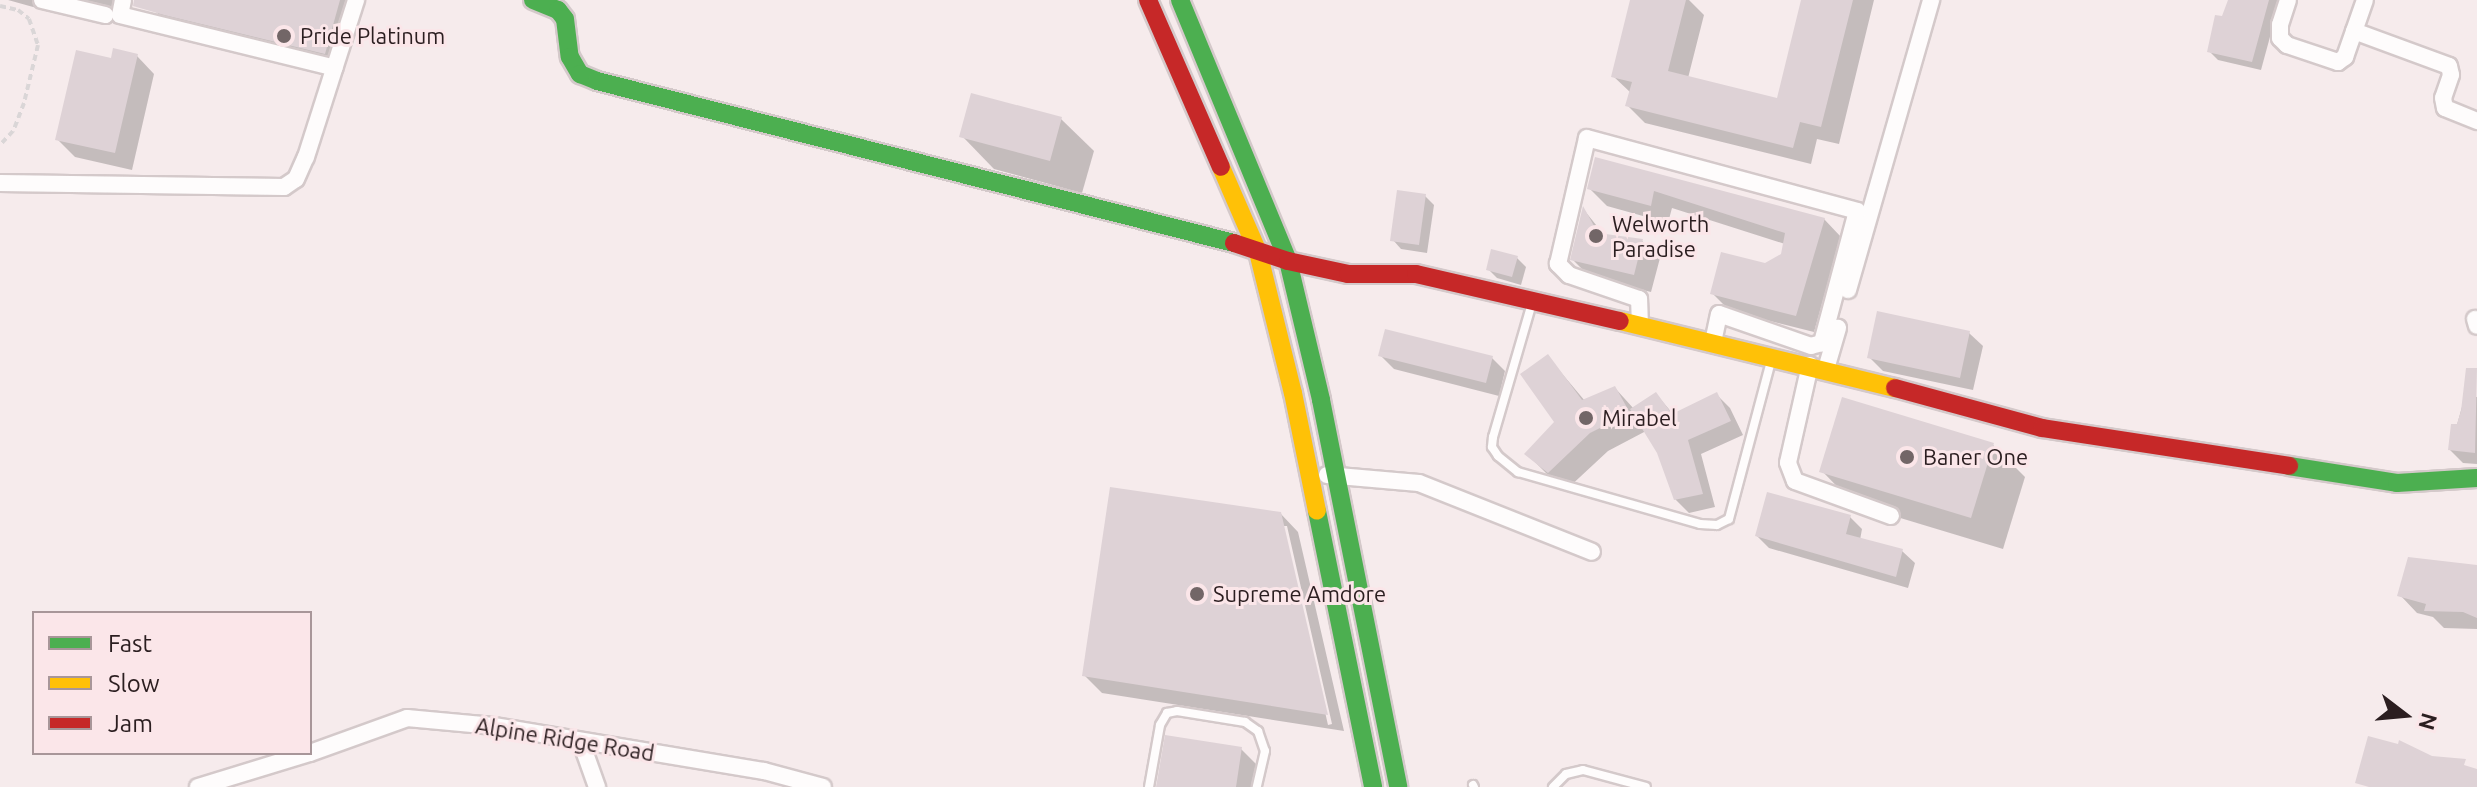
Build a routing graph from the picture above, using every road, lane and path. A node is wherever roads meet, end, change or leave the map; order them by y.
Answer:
1 (42, 0) edge
2 (123, 0) edge
3 (356, 0) edge
4 (533, 0) edge
5 (1148, 0) edge
6 (1180, 0) edge
7 (1931, 0) edge
8 (2288, 0) edge
9 (2365, 0) edge
10 (0, 6) edge
11 (105, 15) dead end
12 (2354, 31) junction
13 (335, 68) junction
14 (2477, 121) edge
15 (0, 145) edge
16 (0, 183) edge
17 (1258, 252) junction
18 (1288, 261) junction
19 (1533, 301) junction
20 (1640, 326) junction
21 (1713, 343) junction
22 (1772, 357) junction
23 (1818, 367) junction
24 (1336, 475) junction
25 (1309, 476) junction
26 (2477, 478) edge
27 (1891, 516) dead end
28 (1592, 552) dead end
29 (581, 742) junction
30 (312, 752) edge
31 (302, 755) edge
32 (763, 779) edge
33 (198, 787) edge
34 (597, 787) edge
35 (823, 787) edge
36 (1149, 787) edge
37 (1257, 787) edge
38 (1373, 787) edge
39 (1398, 787) edge
40 (1553, 787) edge
41 (1646, 787) edge

1 - 11 street
2 - 13 street
3 - 13 street
4 - 17 street
5 - 17 street
6 - 18 street
7 - 23 street
8 - 12 street
9 - 12 street
10 - 15 path
12 - 14 street
13 - 16 street
17 - 18 street
17 - 25 street
18 - 19 street
18 - 24 street
19 - 20 street
19 - 22 lane
20 - 21 street
20 - 21 street
21 - 22 street
22 - 23 street
23 - 26 street
23 - 27 street
24 - 25 street
24 - 28 street
24 - 39 street
25 - 38 street
29 - 30 street, Alpine Ridge Road
29 - 32 street, Alpine Ridge Road
29 - 34 street
31 - 33 street, Alpine Ridge Road
32 - 35 street, Alpine Ridge Road
36 - 37 lane
40 - 41 lane

